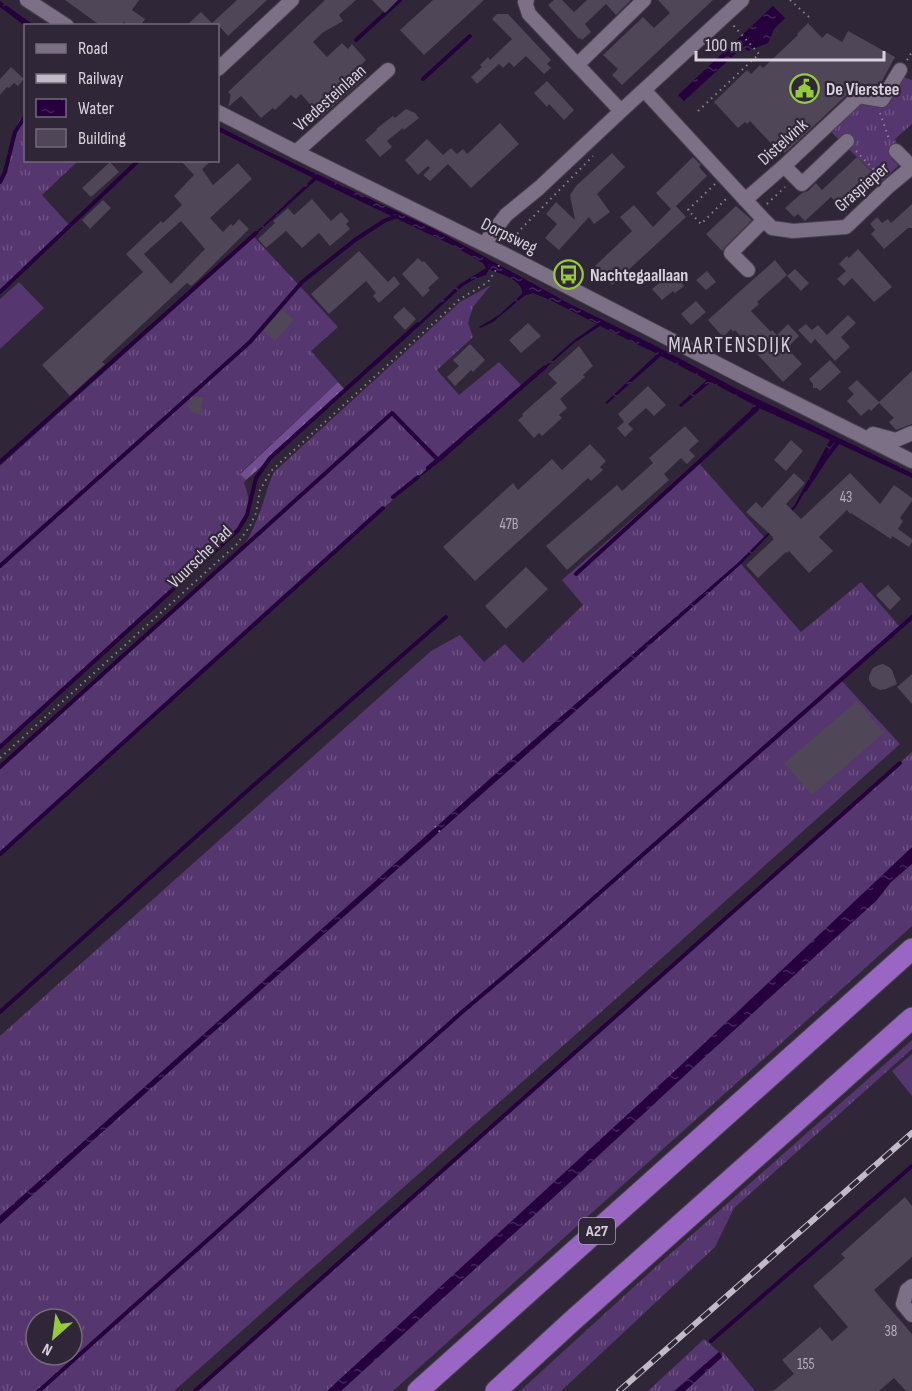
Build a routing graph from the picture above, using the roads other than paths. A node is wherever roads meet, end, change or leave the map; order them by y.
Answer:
1 (27, 0) edge
2 (292, 0) edge
3 (527, 0) edge
4 (644, 0) edge
5 (742, 0) edge
6 (63, 24) edge
7 (578, 64) junction
8 (219, 68) edge
9 (388, 70) dead end
10 (900, 70) dead end
11 (644, 90) junction
12 (621, 111) junction
13 (219, 113) edge
14 (847, 141) road end
15 (896, 151) road end
16 (296, 152) junction
17 (784, 166) junction
18 (912, 167) edge
19 (740, 195) junction
20 (761, 217) junction
21 (484, 244) junction
22 (748, 270) dead end
23 (912, 433) edge
24 (870, 439) junction
25 (912, 461) edge
26 (912, 949) edge
27 (912, 1018) edge
28 (912, 1286) edge
29 (912, 1315) edge
30 (418, 1391) edge
31 (496, 1391) edge

1 - 6 street
2 - 8 street
3 - 7 street
4 - 7 street
5 - 11 street
7 - 12 street
9 - 16 street, Vredesteinlaan
10 - 17 street, Distelvink
11 - 12 street
11 - 19 street, Graspieper
12 - 21 street
13 - 16 street, Dorpsweg
14 - 17 street
15 - 18 street, Graspieper
16 - 21 street, Dorpsweg
17 - 19 street, Distelvink
18 - 20 street, Graspieper
19 - 20 street, Graspieper
20 - 22 street
21 - 24 street, Dorpsweg
23 - 24 street
24 - 25 street, Dorpsweg
26 - 30 highway, A27
27 - 31 highway
28 - 29 street

